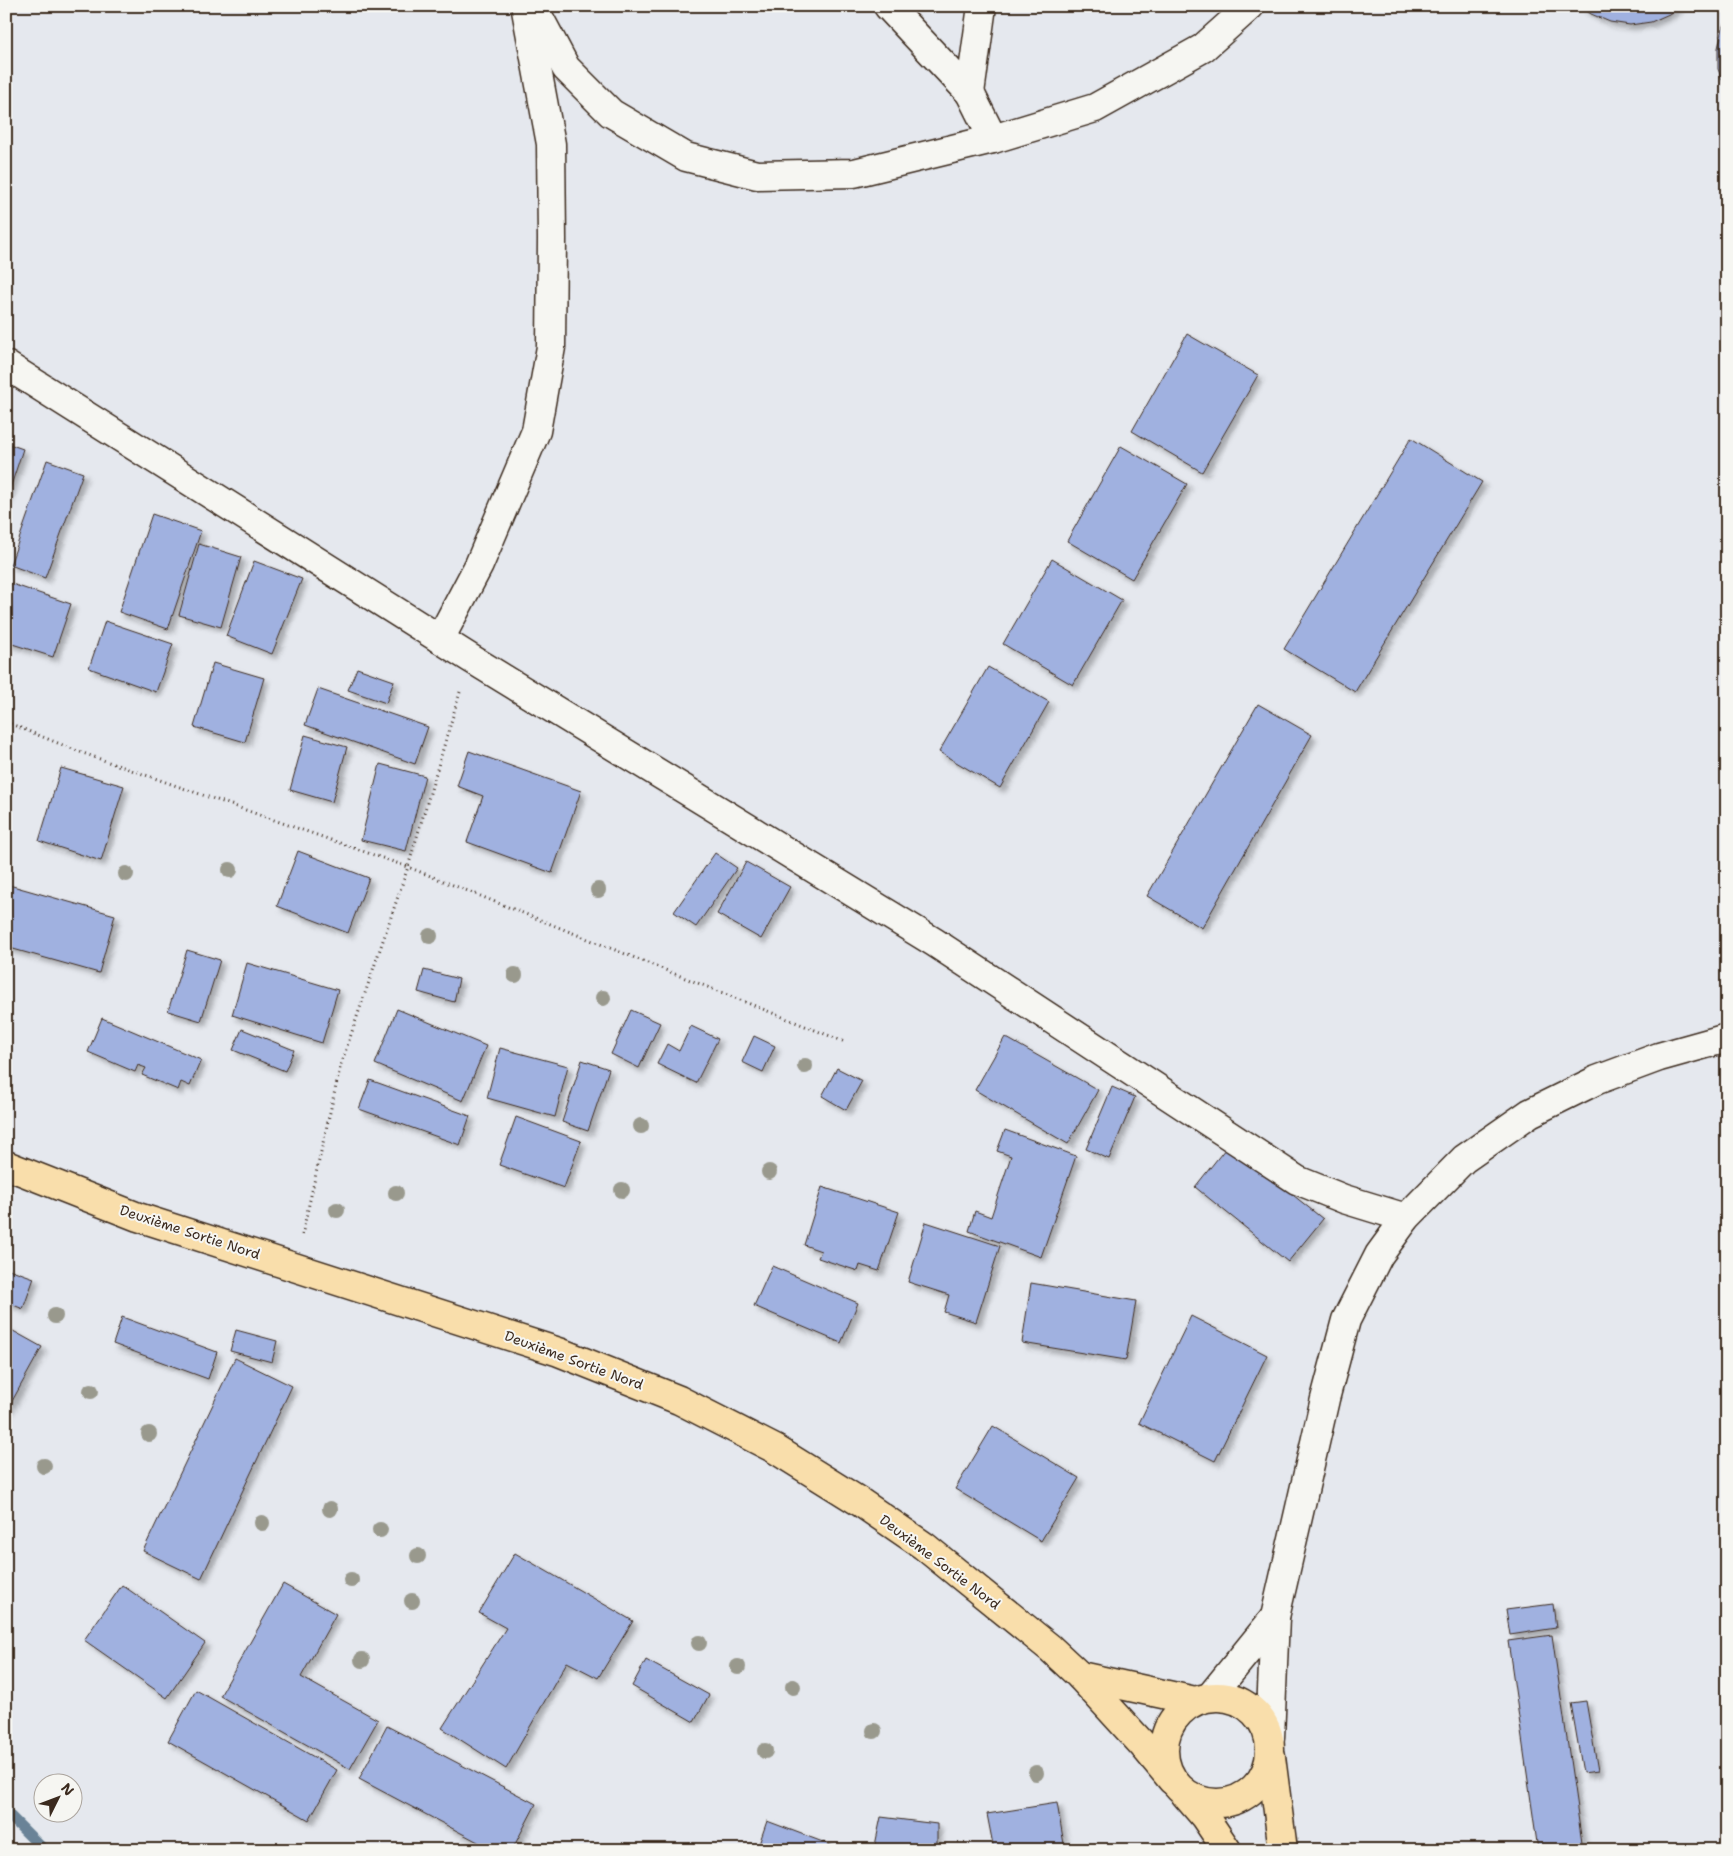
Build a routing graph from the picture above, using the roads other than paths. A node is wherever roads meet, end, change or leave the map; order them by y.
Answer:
1 (525, 6) edge
2 (532, 6) edge
3 (888, 6) edge
4 (982, 6) edge
5 (1250, 6) edge
6 (970, 93) junction
7 (993, 138) junction
8 (6, 364) edge
9 (440, 639) junction
10 (1727, 1038) edge
11 (6, 1165) edge
12 (1406, 1218) junction
13 (1275, 1617) junction
14 (1080, 1676) junction
15 (1203, 1699) junction
16 (1270, 1747) junction
17 (1178, 1787) junction
18 (1227, 1850) edge
19 (1283, 1850) edge

1 - 9 street
2 - 7 street
3 - 6 street
4 - 6 street
5 - 7 street
6 - 7 street
8 - 9 street
9 - 12 street
10 - 12 street
11 - 14 main road, Deuxième Sortie Nord
12 - 13 street
13 - 15 street
13 - 16 street
14 - 15 main road
14 - 17 main road, Deuxième Sortie Nord
15 - 16 main road
15 - 17 main road
16 - 17 main road
16 - 19 main road
17 - 18 main road, Deuxième Sortie Nord

